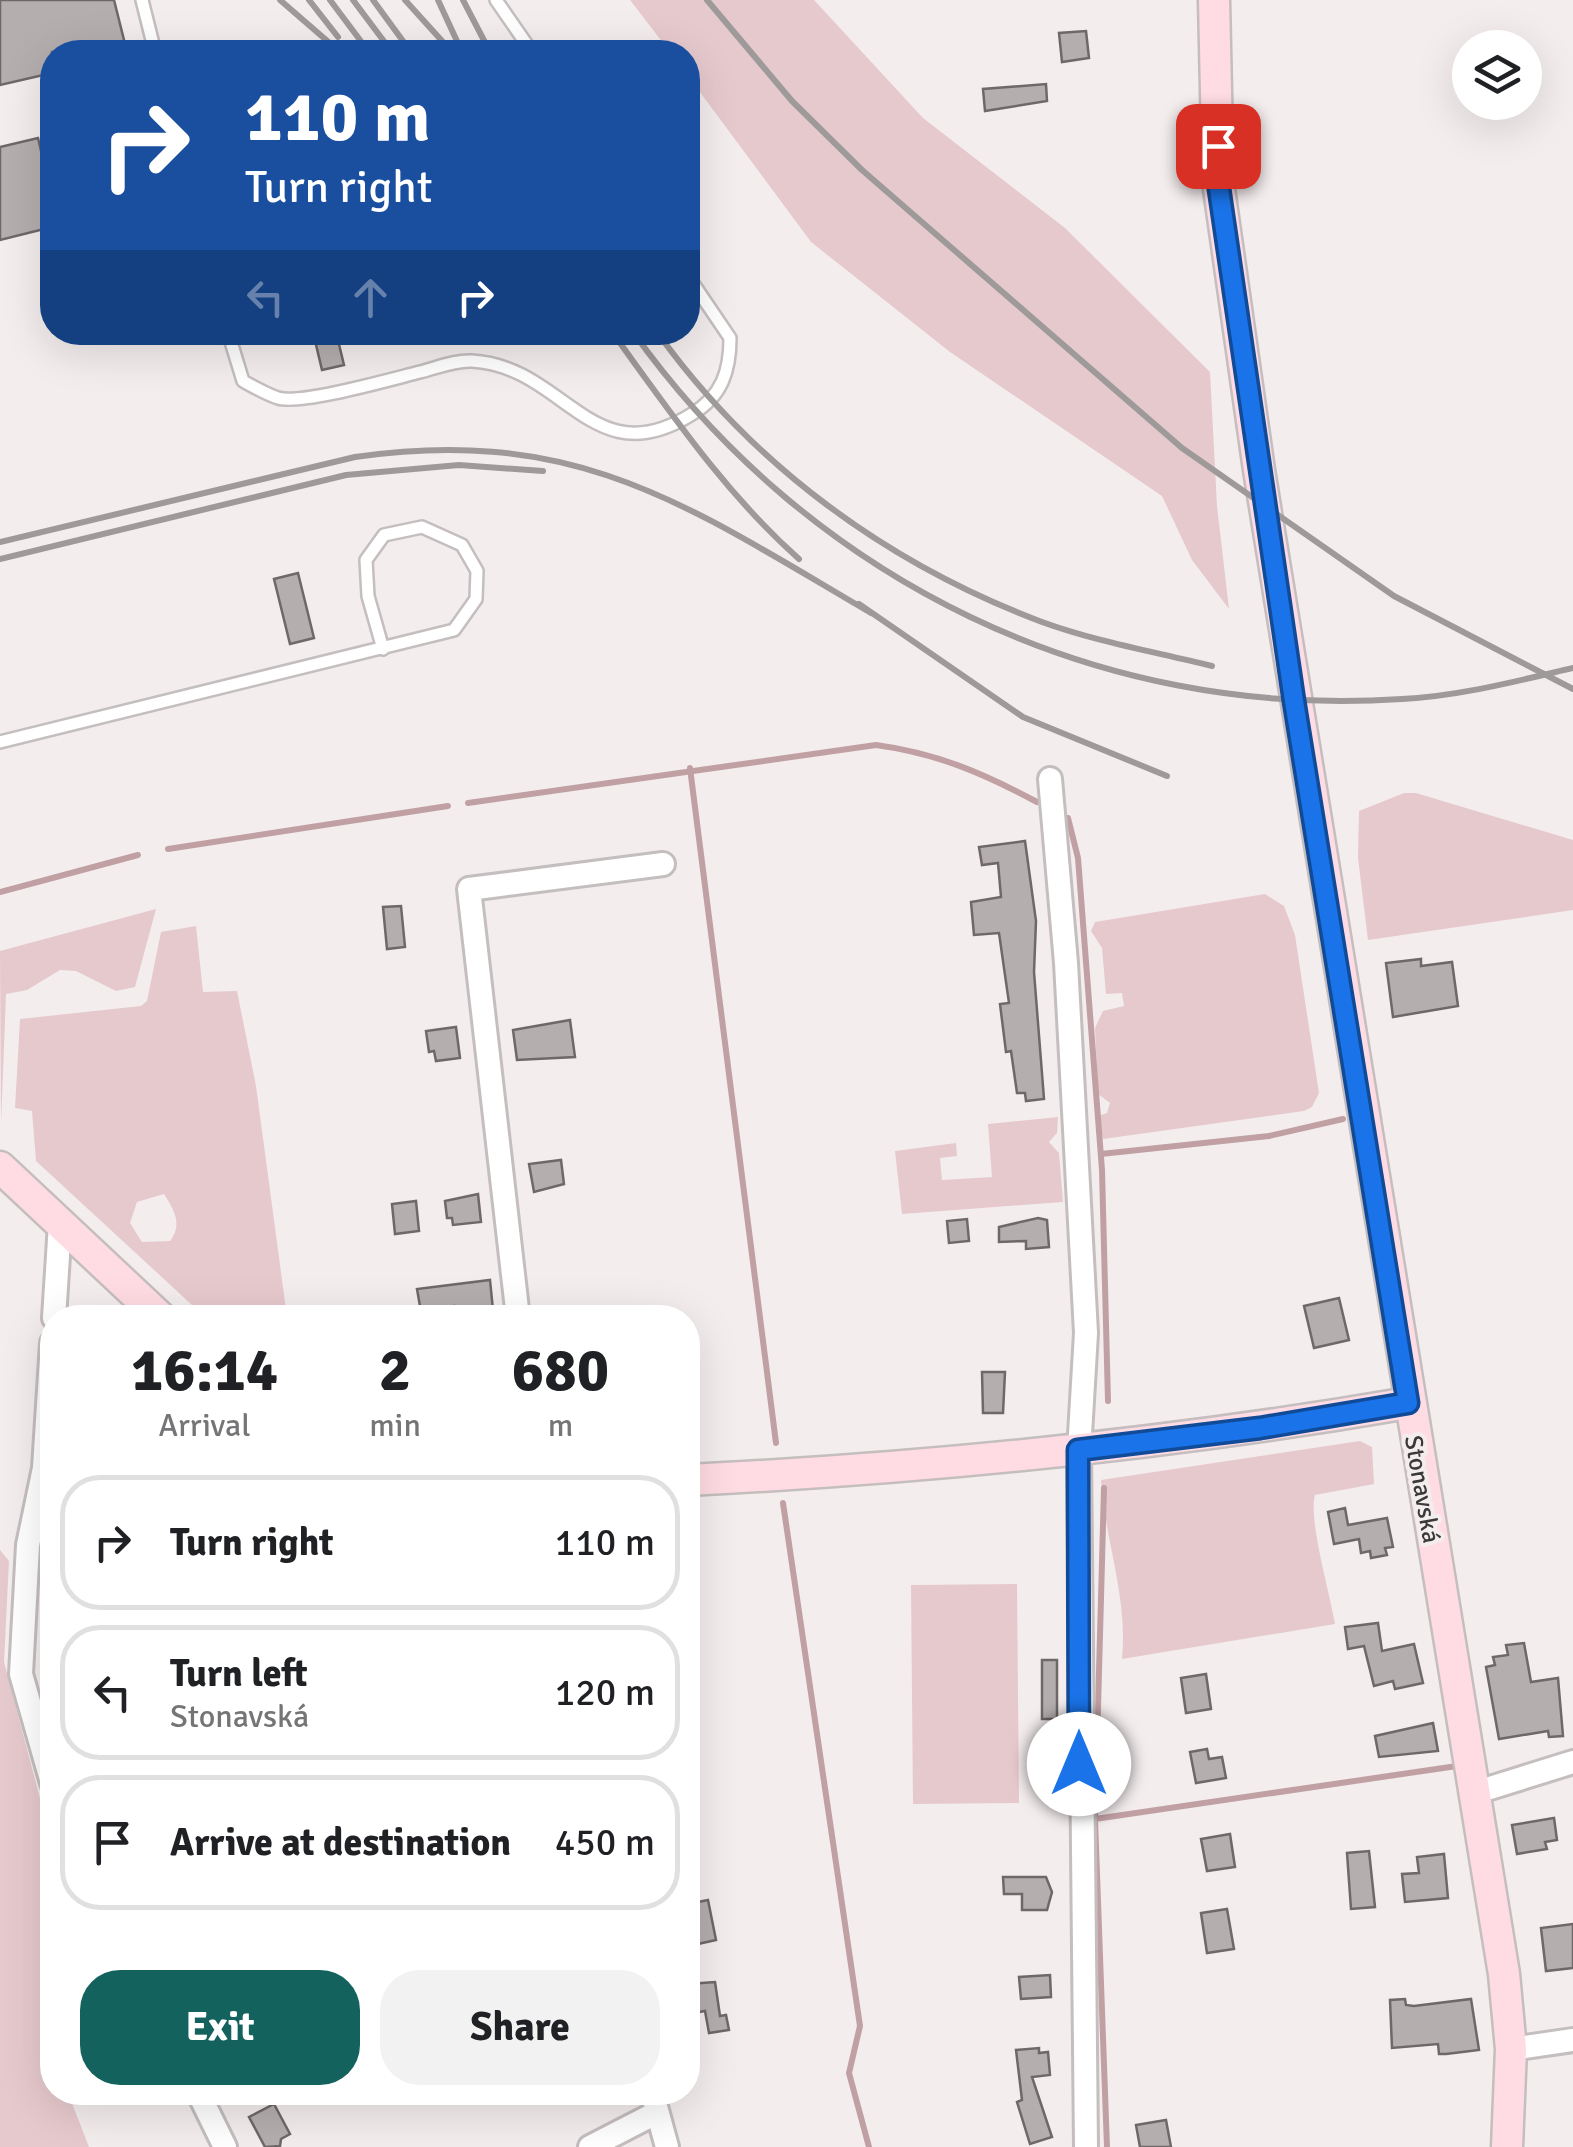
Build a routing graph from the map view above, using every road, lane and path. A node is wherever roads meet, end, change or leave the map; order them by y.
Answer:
1 (142, 0) edge
2 (496, 0) edge
3 (1214, 0) edge
4 (152, 40) edge
5 (524, 40) edge
6 (700, 294) edge
7 (232, 345) edge
8 (383, 649) junction
9 (0, 742) edge
10 (1050, 779) dead end
11 (662, 864) dead end
12 (0, 1167) edge
13 (60, 1224) junction
14 (55, 1305) edge
15 (147, 1305) edge
16 (517, 1305) edge
17 (1408, 1403) junction
18 (1078, 1450) junction
19 (700, 1479) edge
20 (40, 1515) edge
21 (40, 1741) edge
22 (1573, 1762) edge
23 (1474, 1793) junction
24 (1573, 2040) edge
25 (1511, 2048) junction
26 (204, 2105) edge
27 (651, 2105) edge
28 (655, 2105) edge
29 (225, 2147) edge
30 (590, 2147) edge
31 (667, 2147) edge
32 (1086, 2147) edge
33 (1506, 2147) edge

1 - 4 lane
2 - 5 lane
3 - 17 street, Stonavská
6 - 7 lane
8 - 8 lane
8 - 9 lane
10 - 18 street
11 - 16 street
12 - 13 street
13 - 14 street
13 - 15 street
17 - 18 street
17 - 23 street, Stonavská
18 - 19 street
18 - 32 street
20 - 21 street
22 - 23 street
23 - 25 street, Stonavská
24 - 25 street
25 - 33 street, Stonavská
26 - 29 street
27 - 30 street
28 - 31 street

